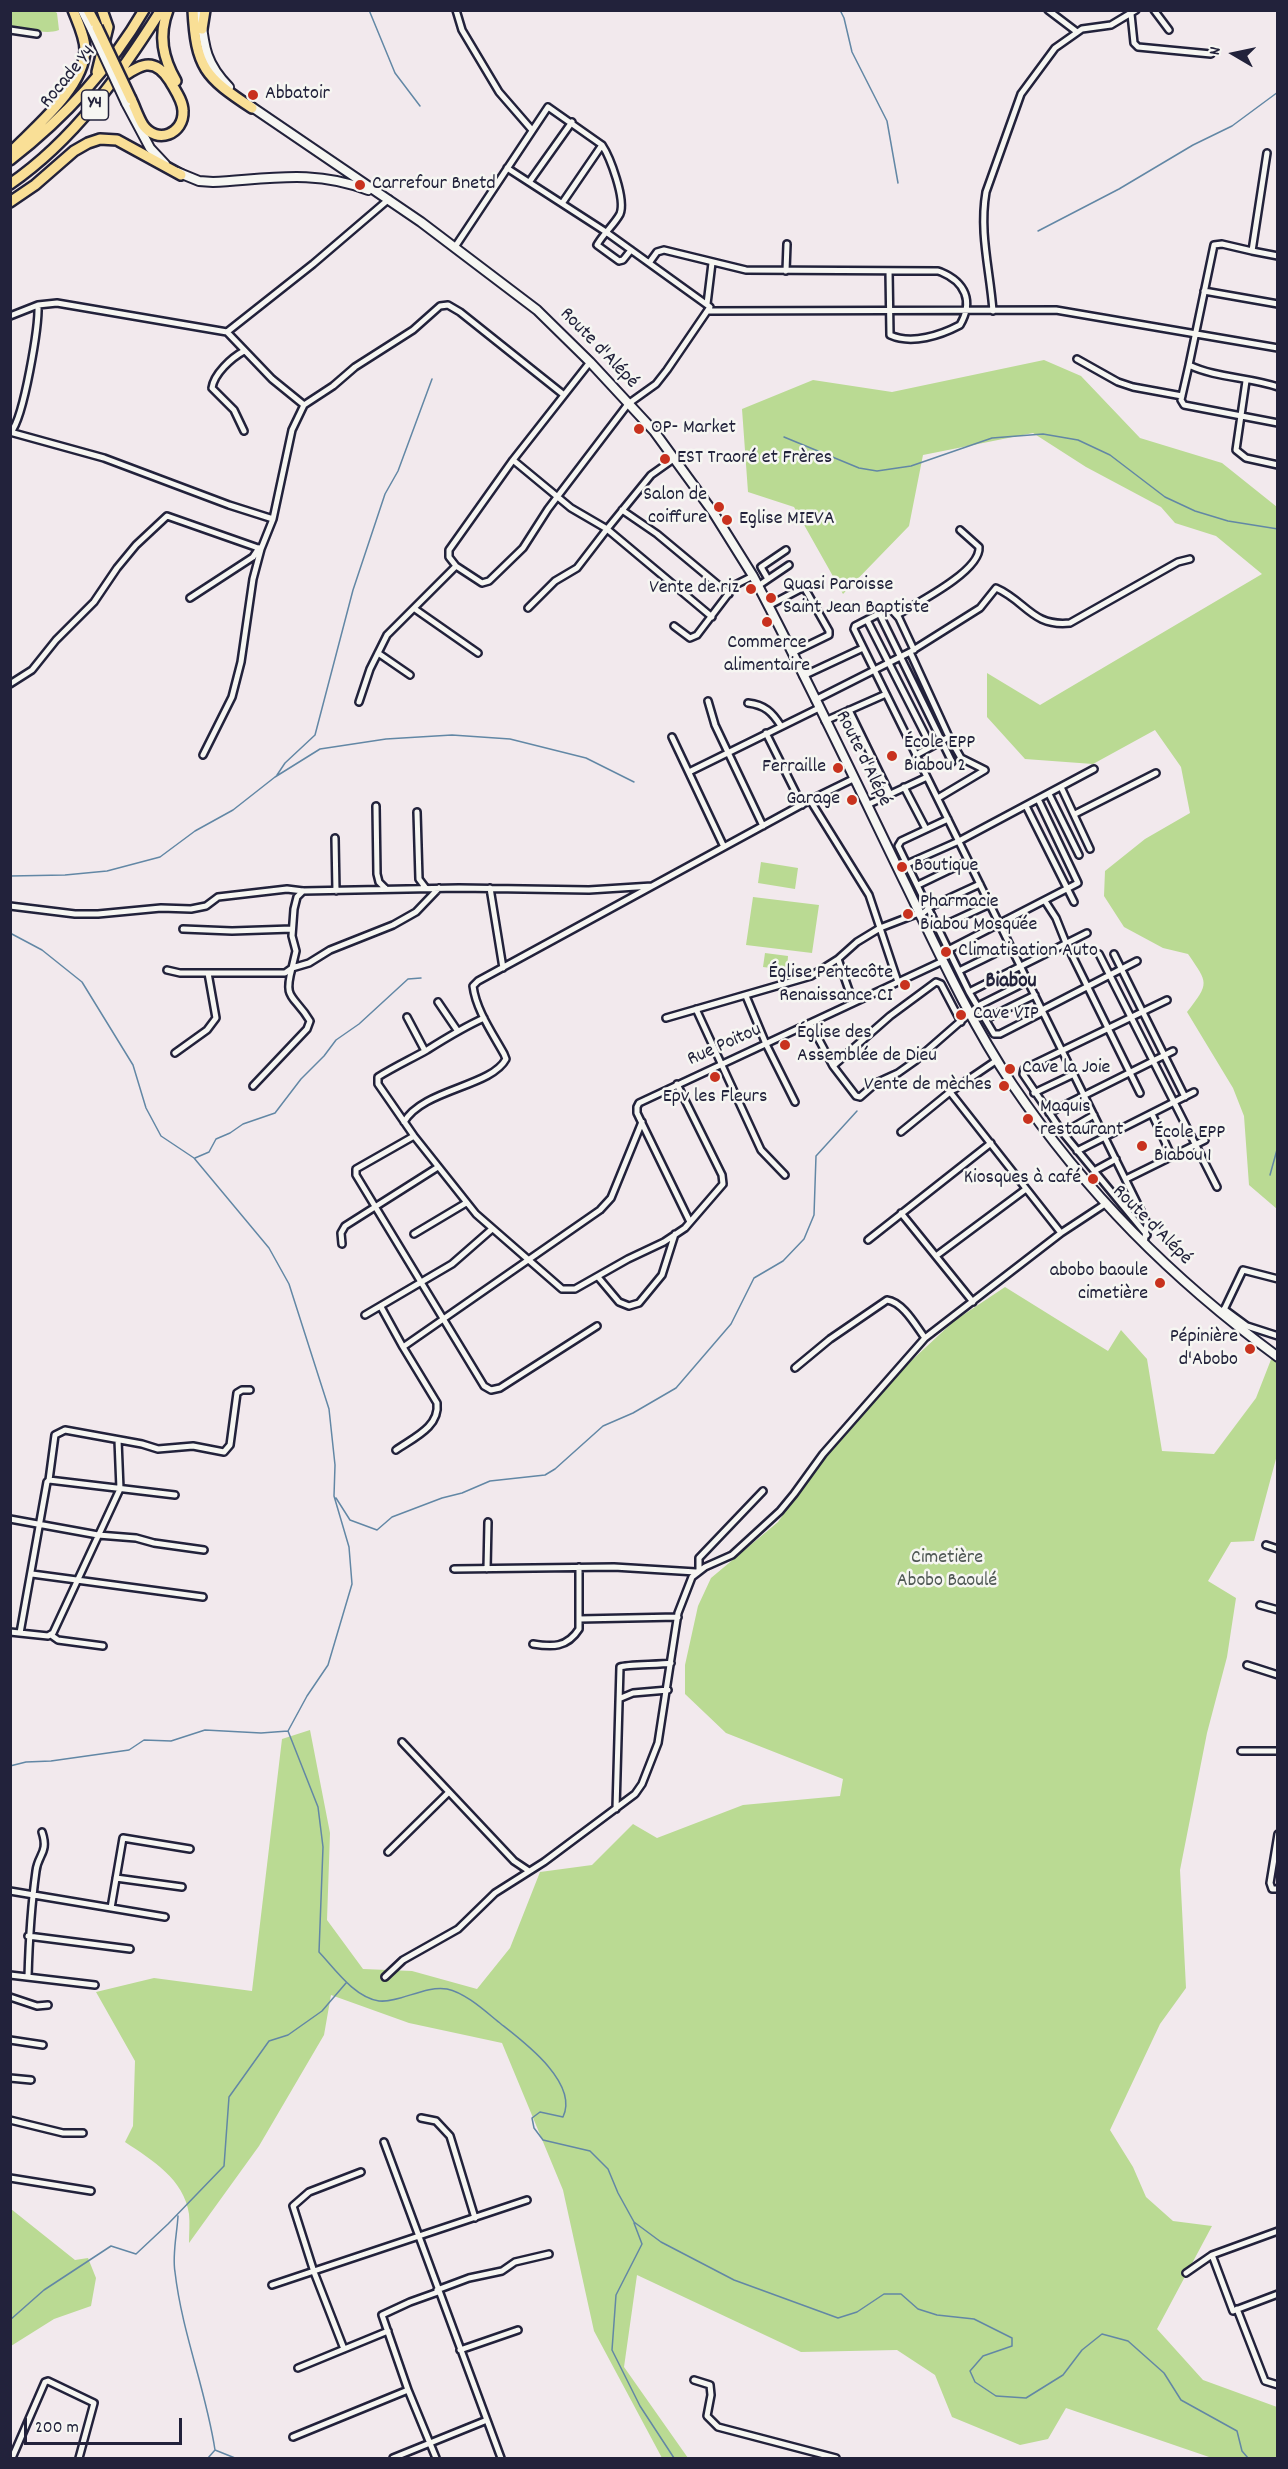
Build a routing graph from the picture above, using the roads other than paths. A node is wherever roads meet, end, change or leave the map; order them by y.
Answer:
1 (73, 10) edge
2 (82, 10) edge
3 (88, 10) edge
4 (102, 10) edge
5 (144, 10) edge
6 (161, 10) edge
7 (168, 10) edge
8 (193, 10) edge
9 (200, 10) edge
10 (205, 10) edge
11 (456, 10) edge
12 (1048, 10) edge
13 (1154, 10) edge
14 (1133, 12) edge
15 (94, 29) junction
16 (202, 29) junction
17 (10, 30) edge
18 (1169, 30) dead end
19 (1077, 32) junction
20 (37, 34) dead end
21 (1211, 54) dead end
22 (95, 77) junction
23 (111, 86) junction
24 (129, 101) junction
25 (252, 108) junction
26 (572, 122) junction
27 (532, 130) junction
28 (140, 131) junction
29 (602, 145) junction
30 (10, 153) edge
31 (1267, 153) dead end
32 (10, 160) edge
33 (507, 168) junction
34 (181, 175) junction
35 (530, 181) junction
36 (10, 184) edge
37 (389, 200) junction
38 (10, 202) edge
39 (563, 202) junction
40 (606, 232) junction
41 (787, 244) dead end
42 (455, 247) junction
43 (631, 250) junction
44 (1252, 251) junction
45 (1278, 256) edge
46 (649, 263) junction
47 (712, 263) junction
48 (786, 271) junction
49 (889, 271) junction
50 (1204, 291) junction
51 (1278, 304) edge
52 (38, 305) junction
53 (707, 308) junction
54 (993, 310) junction
55 (889, 311) junction
56 (966, 311) junction
57 (10, 316) edge
58 (226, 332) junction
59 (1196, 335) junction
60 (1278, 348) edge
61 (244, 351) junction
62 (1077, 359) dead end
63 (590, 362) junction
64 (1189, 364) junction
65 (1246, 381) junction
66 (1278, 387) edge
67 (564, 395) junction
68 (1182, 396) junction
69 (628, 404) junction
70 (304, 405) junction
71 (1242, 416) junction
72 (1278, 423) edge
73 (244, 431) dead end
74 (11, 432) edge
75 (675, 458) junction
76 (513, 460) junction
77 (1278, 465) edge
78 (558, 497) junction
79 (622, 510) junction
80 (273, 519) junction
81 (607, 529) junction
82 (960, 530) dead end
83 (260, 549) junction
84 (786, 550) dead end
85 (1190, 559) dead end
86 (789, 565) dead end
87 (456, 566) junction
88 (753, 576) junction
89 (768, 579) junction
90 (758, 586) junction
91 (729, 594) junction
92 (189, 598) dead end
93 (768, 606) junction
94 (528, 608) dead end
95 (415, 609) junction
96 (879, 613) junction
97 (897, 615) junction
98 (712, 617) junction
99 (867, 620) junction
100 (674, 626) dead end
101 (863, 648) junction
102 (912, 651) junction
103 (378, 653) junction
104 (478, 653) dead end
105 (792, 653) junction
106 (901, 657) junction
107 (889, 662) junction
108 (874, 670) junction
109 (410, 675) dead end
110 (803, 676) junction
111 (10, 684) edge
112 (886, 694) junction
113 (815, 700) junction
114 (708, 701) dead end
115 (359, 702) dead end
116 (748, 703) dead end
117 (819, 708) junction
118 (849, 710) junction
119 (825, 721) junction
120 (781, 726) junction
121 (766, 733) junction
122 (672, 737) dead end
123 (949, 737) junction
124 (942, 741) junction
125 (931, 746) junction
126 (727, 752) junction
127 (203, 755) dead end
128 (916, 755) junction
129 (952, 762) dead end
130 (1094, 769) dead end
131 (689, 772) junction
132 (1156, 773) dead end
133 (927, 777) junction
134 (853, 779) junction
135 (904, 787) junction
136 (1061, 787) junction
137 (890, 794) junction
138 (1049, 794) junction
139 (938, 798) junction
140 (1038, 799) junction
141 (810, 801) junction
142 (802, 805) junction
143 (376, 806) dead end
144 (867, 806) junction
145 (1026, 806) junction
146 (417, 812) dead end
147 (1075, 814) junction
148 (948, 819) junction
149 (763, 826) junction
150 (926, 829) junction
151 (334, 838) dead end
152 (959, 841) junction
153 (724, 848) junction
154 (1090, 849) dead end
155 (1079, 855) dead end
156 (968, 861) junction
157 (907, 864) junction
158 (980, 884) junction
159 (918, 885) junction
160 (652, 886) junction
161 (426, 888) junction
162 (439, 888) junction
163 (490, 888) junction
164 (386, 889) junction
165 (1068, 890) junction
166 (303, 891) junction
167 (336, 891) junction
168 (1045, 901) junction
169 (1074, 902) dead end
170 (990, 904) junction
171 (10, 906) edge
172 (930, 907) junction
173 (920, 914) junction
174 (1000, 925) junction
175 (880, 928) junction
176 (938, 928) junction
177 (183, 929) dead end
178 (292, 929) junction
179 (1087, 933) dead end
180 (1066, 943) junction
181 (1010, 946) junction
182 (948, 950) junction
183 (1099, 954) dead end
184 (1114, 954) dead end
185 (838, 959) junction
186 (943, 961) junction
187 (1137, 961) dead end
188 (292, 968) junction
189 (503, 968) junction
190 (1021, 968) junction
191 (1121, 969) junction
192 (167, 970) dead end
193 (959, 971) junction
194 (208, 973) junction
195 (1110, 975) junction
196 (1028, 981) junction
197 (898, 982) junction
198 (1087, 987) junction
199 (969, 992) junction
200 (1035, 995) junction
201 (746, 996) junction
202 (1167, 1000) dead end
203 (438, 1002) dead end
204 (853, 1002) junction
205 (978, 1006) junction
206 (696, 1009) junction
207 (1042, 1011) junction
208 (1144, 1012) junction
209 (970, 1014) junction
210 (407, 1017) dead end
211 (484, 1018) junction
212 (666, 1018) dead end
213 (1132, 1018) junction
214 (986, 1019) junction
215 (960, 1022) junction
216 (810, 1023) junction
217 (1109, 1029) junction
218 (457, 1030) junction
219 (766, 1044) junction
220 (425, 1051) junction
221 (1173, 1051) dead end
222 (1063, 1052) junction
223 (175, 1053) dead end
224 (1165, 1054) junction
225 (997, 1060) junction
226 (1154, 1060) junction
227 (723, 1064) junction
228 (833, 1066) junction
229 (1130, 1071) junction
230 (1074, 1074) junction
231 (677, 1084) junction
232 (253, 1086) dead end
233 (950, 1092) junction
234 (1194, 1092) dead end
235 (1034, 1093) junction
236 (1140, 1093) dead end
237 (1084, 1095) junction
238 (1185, 1096) junction
239 (795, 1102) dead end
240 (1174, 1102) junction
241 (1049, 1113) junction
242 (1152, 1114) junction
243 (1094, 1116) junction
244 (404, 1122) junction
245 (642, 1122) junction
246 (901, 1132) dead end
247 (1063, 1133) junction
248 (414, 1136) junction
249 (1105, 1138) junction
250 (1205, 1140) dead end
251 (990, 1143) junction
252 (1196, 1144) junction
253 (1077, 1151) junction
254 (1172, 1157) junction
255 (1116, 1159) junction
256 (438, 1167) junction
257 (1094, 1170) junction
258 (785, 1175) dead end
259 (1126, 1179) junction
260 (1217, 1186) dead end
261 (1026, 1189) junction
262 (466, 1203) junction
263 (1105, 1204) junction
264 (376, 1208) junction
265 (901, 1213) junction
266 (690, 1222) junction
267 (492, 1229) junction
268 (1060, 1233) junction
269 (414, 1234) dead end
270 (675, 1234) junction
271 (1147, 1235) junction
272 (868, 1240) dead end
273 (342, 1245) dead end
274 (1143, 1245) junction
275 (936, 1256) junction
276 (529, 1260) junction
277 (598, 1277) junction
278 (1278, 1279) edge
279 (422, 1281) junction
280 (973, 1302) junction
281 (381, 1307) junction
282 (1223, 1312) junction
283 (365, 1315) dead end
284 (443, 1317) junction
285 (597, 1326) dead end
286 (1278, 1336) edge
287 (925, 1338) junction
288 (403, 1347) junction
289 (1278, 1358) edge
290 (795, 1368) dead end
291 (250, 1390) dead end
292 (118, 1440) junction
293 (396, 1450) dead end
294 (49, 1480) junction
295 (120, 1489) junction
296 (763, 1491) dead end
297 (175, 1496) dead end
298 (10, 1519) edge
299 (488, 1522) dead end
300 (40, 1524) junction
301 (99, 1535) junction
302 (1266, 1545) dead end
303 (1278, 1549) edge
304 (204, 1550) dead end
305 (579, 1567) junction
306 (454, 1569) dead end
307 (488, 1569) junction
308 (698, 1571) junction
309 (32, 1574) junction
310 (78, 1580) junction
311 (203, 1597) dead end
312 (1260, 1605) dead end
313 (1278, 1610) edge
314 (678, 1617) junction
315 (579, 1619) junction
316 (10, 1632) edge
317 (20, 1633) junction
318 (51, 1635) junction
319 (533, 1644) dead end
320 (103, 1646) dead end
321 (671, 1664) junction
322 (1247, 1665) dead end
323 (1278, 1675) edge
324 (668, 1690) junction
325 (621, 1698) junction
326 (402, 1742) dead end
327 (1241, 1751) dead end
328 (1278, 1752) edge
329 (449, 1792) junction
330 (616, 1809) junction
331 (42, 1832) dead end
332 (1278, 1834) edge
333 (190, 1849) dead end
334 (388, 1852) dead end
335 (529, 1871) junction
336 (116, 1878) junction
337 (182, 1887) dead end
338 (1278, 1889) edge
339 (10, 1891) edge
340 (33, 1895) junction
341 (111, 1908) junction
342 (165, 1917) dead end
343 (28, 1936) junction
344 (130, 1949) dead end
345 (10, 1975) edge
346 (27, 1977) junction
347 (385, 1977) dead end
348 (95, 1985) dead end
349 (10, 1997) edge
350 (48, 2005) dead end
351 (10, 2040) edge
352 (43, 2045) dead end
353 (10, 2078) edge
354 (31, 2080) dead end
355 (421, 2118) dead end
356 (10, 2120) edge
357 (83, 2133) dead end
358 (384, 2142) dead end
359 (361, 2172) dead end
360 (10, 2178) edge
361 (91, 2191) dead end
362 (526, 2200) dead end
363 (475, 2218) junction
364 (1278, 2231) edge
365 (418, 2237) junction
366 (549, 2254) dead end
367 (1212, 2255) junction
368 (314, 2272) junction
369 (1186, 2273) dead end
370 (272, 2285) dead end
371 (438, 2291) junction
372 (1278, 2294) edge
373 (1237, 2309) junction
374 (518, 2330) dead end
375 (388, 2331) junction
376 (344, 2349) junction
377 (460, 2350) junction
378 (298, 2368) dead end
379 (694, 2380) dead end
380 (1278, 2385) edge
381 (408, 2390) junction
382 (487, 2420) junction
383 (293, 2437) dead end
384 (431, 2444) junction
385 (12, 2458) edge
386 (79, 2458) edge
387 (393, 2458) edge
388 (436, 2458) edge
389 (501, 2458) edge
390 (837, 2458) edge

1 - 30 highway
2 - 15 main road
3 - 15 highway
4 - 22 highway
5 - 22 highway, Rocade Y4 / Y4
6 - 23 highway, Rocade Y4 / Y4
7 - 28 highway
8 - 25 highway
9 - 16 main road, Route d'Alépé
10 - 16 highway
11 - 27 street
12 - 19 street
13 - 18 street
14 - 19 street
14 - 21 street
15 - 24 highway, bridge
16 - 25 main road, Route d'Alépé
17 - 20 street
19 - 54 street
22 - 32 highway, Rocade Y4 / Y4
23 - 24 highway
23 - 36 highway, Rocade Y4 / Y4
24 - 28 main road, Route d'Alépé
25 - 37 main road, Route d'Alépé
26 - 27 street
26 - 29 street
26 - 35 street
27 - 33 street
28 - 34 main road, Route d'Alépé
29 - 39 street
29 - 40 street
31 - 44 street
33 - 35 street
33 - 42 street
34 - 37 main road, Route d'Alépé
34 - 38 highway
35 - 39 street
37 - 42 main road, Route d'Alépé
37 - 58 street
39 - 40 street
40 - 43 street
40 - 43 street
41 - 48 street
42 - 63 main road, Route d'Alépé
43 - 46 street
44 - 45 street
44 - 50 street
46 - 47 street
46 - 53 street
47 - 48 street
47 - 53 street
48 - 49 street
49 - 55 street
49 - 56 street
50 - 51 street
50 - 59 street
52 - 57 street
52 - 58 street
52 - 74 street
53 - 55 street
53 - 69 street
54 - 56 street
54 - 59 street
55 - 56 street
55 - 56 street
58 - 61 street
59 - 60 street
59 - 64 street
61 - 70 street
61 - 73 street
62 - 68 street
63 - 67 street
63 - 69 main road, Route d'Alépé
64 - 65 street
64 - 68 street
65 - 66 street
65 - 71 street
67 - 70 street
67 - 76 street
68 - 71 street
69 - 75 main road, Route d'Alépé
69 - 78 street
70 - 80 street
71 - 72 street
71 - 77 street
74 - 80 street
75 - 79 street
75 - 88 main road, Route d'Alépé
76 - 78 street
76 - 87 street
78 - 81 street
78 - 87 street
79 - 81 street
79 - 91 street
80 - 83 street
81 - 94 street
81 - 98 street
82 - 97 street
83 - 92 street
83 - 111 street
83 - 127 street
84 - 89 street
85 - 102 street
86 - 89 street
87 - 95 street
88 - 90 main road, Route d'Alépé
88 - 91 street
89 - 90 street
90 - 93 main road, Route d'Alépé
91 - 98 street
93 - 105 main road, Route d'Alépé
93 - 105 street
95 - 103 street
95 - 104 street
96 - 97 street
96 - 99 street
96 - 106 street
97 - 102 street
98 - 100 street
99 - 101 street
99 - 107 street
101 - 108 street
101 - 110 street
102 - 106 street
102 - 123 street
103 - 109 street
103 - 115 street
105 - 110 main road, Route d'Alépé
106 - 107 street
106 - 124 street
107 - 108 street
107 - 125 street
108 - 112 street
108 - 113 street
110 - 113 main road, Route d'Alépé
112 - 118 street
112 - 128 street
113 - 117 main road, Route d'Alépé
114 - 126 street
116 - 120 street
117 - 119 main road, Route d'Alépé
117 - 120 street
118 - 119 street
118 - 137 street
119 - 134 main road, Route d'Alépé
120 - 121 street
121 - 126 street
121 - 142 street
122 - 131 street
123 - 124 street
123 - 139 street
124 - 125 street
124 - 129 street
125 - 128 street
126 - 131 street
126 - 149 street
128 - 133 street
130 - 136 street
131 - 153 street
132 - 147 street
133 - 135 street
133 - 139 street
134 - 141 street
134 - 144 main road, Route d'Alépé
135 - 137 street
135 - 150 street
136 - 138 street
136 - 147 street
137 - 144 street
138 - 140 street
138 - 155 street
139 - 148 street
140 - 145 street
140 - 165 street
141 - 142 street
141 - 175 street
142 - 149 street
143 - 164 street
144 - 173 main road, Route d'Alépé
145 - 152 street
145 - 165 street
146 - 161 street
147 - 154 street
148 - 150 street
148 - 152 street
149 - 153 street
150 - 157 street
151 - 167 street
152 - 156 street
152 - 157 street
153 - 160 street
156 - 158 street
156 - 159 street
157 - 159 street
158 - 170 street
158 - 172 street
159 - 172 street
160 - 163 street
160 - 189 street
161 - 162 street
161 - 164 street
162 - 163 street
162 - 188 street
163 - 189 street
164 - 167 street
165 - 168 street
165 - 169 street
166 - 167 street
166 - 171 street
166 - 178 street
168 - 174 street
168 - 180 street
170 - 174 street
170 - 176 street
172 - 173 street
172 - 176 street
173 - 175 street
173 - 186 main road, Route d'Alépé
174 - 181 street
174 - 182 street
175 - 185 street
175 - 197 street
176 - 182 street
177 - 178 street
178 - 188 street
179 - 180 street
180 - 190 street
180 - 198 street
181 - 190 street
181 - 193 street
182 - 193 street
183 - 195 street
184 - 191 street
185 - 201 street
185 - 204 street
186 - 197 street, Rue Poitou
186 - 209 main road, Route d'Alépé
187 - 191 street
188 - 194 street
188 - 232 street
189 - 211 street
190 - 196 street
190 - 199 street
191 - 195 street
191 - 208 street
192 - 194 street
193 - 199 street
194 - 223 street
195 - 198 street
195 - 213 street
196 - 200 street
196 - 205 street
197 - 204 street, Rue Poitou
198 - 207 street
198 - 217 street
199 - 205 street
200 - 207 street
200 - 214 street
201 - 206 street
201 - 219 street
202 - 208 street
203 - 218 street
204 - 216 street, Rue Poitou
205 - 209 street
205 - 214 street
206 - 212 street
206 - 227 street
207 - 214 street
207 - 222 street
208 - 213 street
208 - 224 street
209 - 215 street
209 - 225 main road, Route d'Alépé
210 - 220 street
211 - 218 street
211 - 244 street
213 - 217 street
213 - 226 street
215 - 228 street
215 - 228 street
216 - 219 street, Rue Poitou
216 - 228 street
217 - 222 street
217 - 229 street
218 - 220 street
219 - 227 street, Rue Poitou
219 - 239 street
220 - 244 street
221 - 224 street
222 - 230 street
222 - 235 street
224 - 226 street
224 - 238 street
225 - 233 street
225 - 263 main road, Route d'Alépé
226 - 229 street
226 - 240 street
227 - 231 street, Rue Poitou
227 - 258 street
229 - 236 street
229 - 237 street
230 - 235 street
230 - 237 street
231 - 245 street, Rue Poitou
231 - 266 street
233 - 246 street
233 - 251 street
234 - 238 street
235 - 241 street
237 - 241 street
237 - 243 street
238 - 240 street
240 - 242 street
240 - 252 street
241 - 247 street
242 - 249 street
242 - 254 street
243 - 247 street
243 - 249 street
244 - 248 street
245 - 266 street
245 - 276 street
247 - 253 street
248 - 256 street
248 - 264 street
249 - 253 street
249 - 255 street
250 - 252 street
251 - 261 street
251 - 265 street
252 - 254 street
252 - 260 street
253 - 257 street
254 - 259 street
255 - 257 street
255 - 259 street
256 - 262 street
256 - 264 street
257 - 271 street
259 - 271 street
261 - 268 street
261 - 275 street
262 - 267 street
262 - 269 street
263 - 268 street
263 - 274 main road, Route d'Alépé
264 - 273 street
264 - 279 street
265 - 272 street
265 - 275 street
266 - 270 street
267 - 276 street
267 - 279 street
268 - 280 street
270 - 277 street
270 - 277 street
271 - 274 street
274 - 282 main road, Route d'Alépé
275 - 280 street
276 - 277 street
276 - 284 street
278 - 282 street
279 - 281 street
279 - 284 street
280 - 287 street
281 - 283 street
281 - 288 street
282 - 286 street
282 - 289 main road, Route d'Alépé
284 - 285 street
284 - 288 street
287 - 290 street
287 - 308 street
288 - 293 street
291 - 292 street
292 - 294 street
292 - 295 street
294 - 295 street
294 - 300 street
295 - 297 street
295 - 301 street
296 - 308 street
298 - 300 street
299 - 307 street
300 - 301 street
300 - 309 street
301 - 304 street
301 - 310 street
302 - 303 street
305 - 307 street
305 - 308 street
305 - 315 street
306 - 307 street
308 - 314 street
309 - 310 street
309 - 317 street
310 - 311 street
310 - 318 street
312 - 313 street
314 - 315 street
314 - 321 street
315 - 319 street
316 - 317 street
317 - 318 street
318 - 320 street
321 - 324 street
321 - 325 street
322 - 323 street
324 - 325 street
324 - 330 street
325 - 330 street
326 - 329 street
327 - 328 street
329 - 334 street
329 - 335 street
330 - 335 street
331 - 340 street
332 - 338 street
333 - 336 street
335 - 347 street
336 - 337 street
336 - 341 street
339 - 340 street
340 - 341 street
340 - 343 street
341 - 342 street
343 - 344 street
343 - 346 street
345 - 346 street
346 - 348 street
349 - 350 street
351 - 352 street
353 - 354 street
355 - 363 street
356 - 357 street
358 - 365 street
359 - 368 street
360 - 361 street
362 - 363 street
363 - 365 street
364 - 367 street
365 - 368 street
365 - 371 street
366 - 371 street
367 - 369 street
367 - 373 street
368 - 370 street
368 - 376 street
371 - 375 street
371 - 377 street
372 - 373 street
373 - 380 street
374 - 377 street
375 - 376 street
375 - 381 street
376 - 378 street
377 - 382 street
379 - 390 street
381 - 383 street
381 - 384 street
382 - 384 street
382 - 389 street
384 - 387 street
384 - 388 street
385 - 386 street

